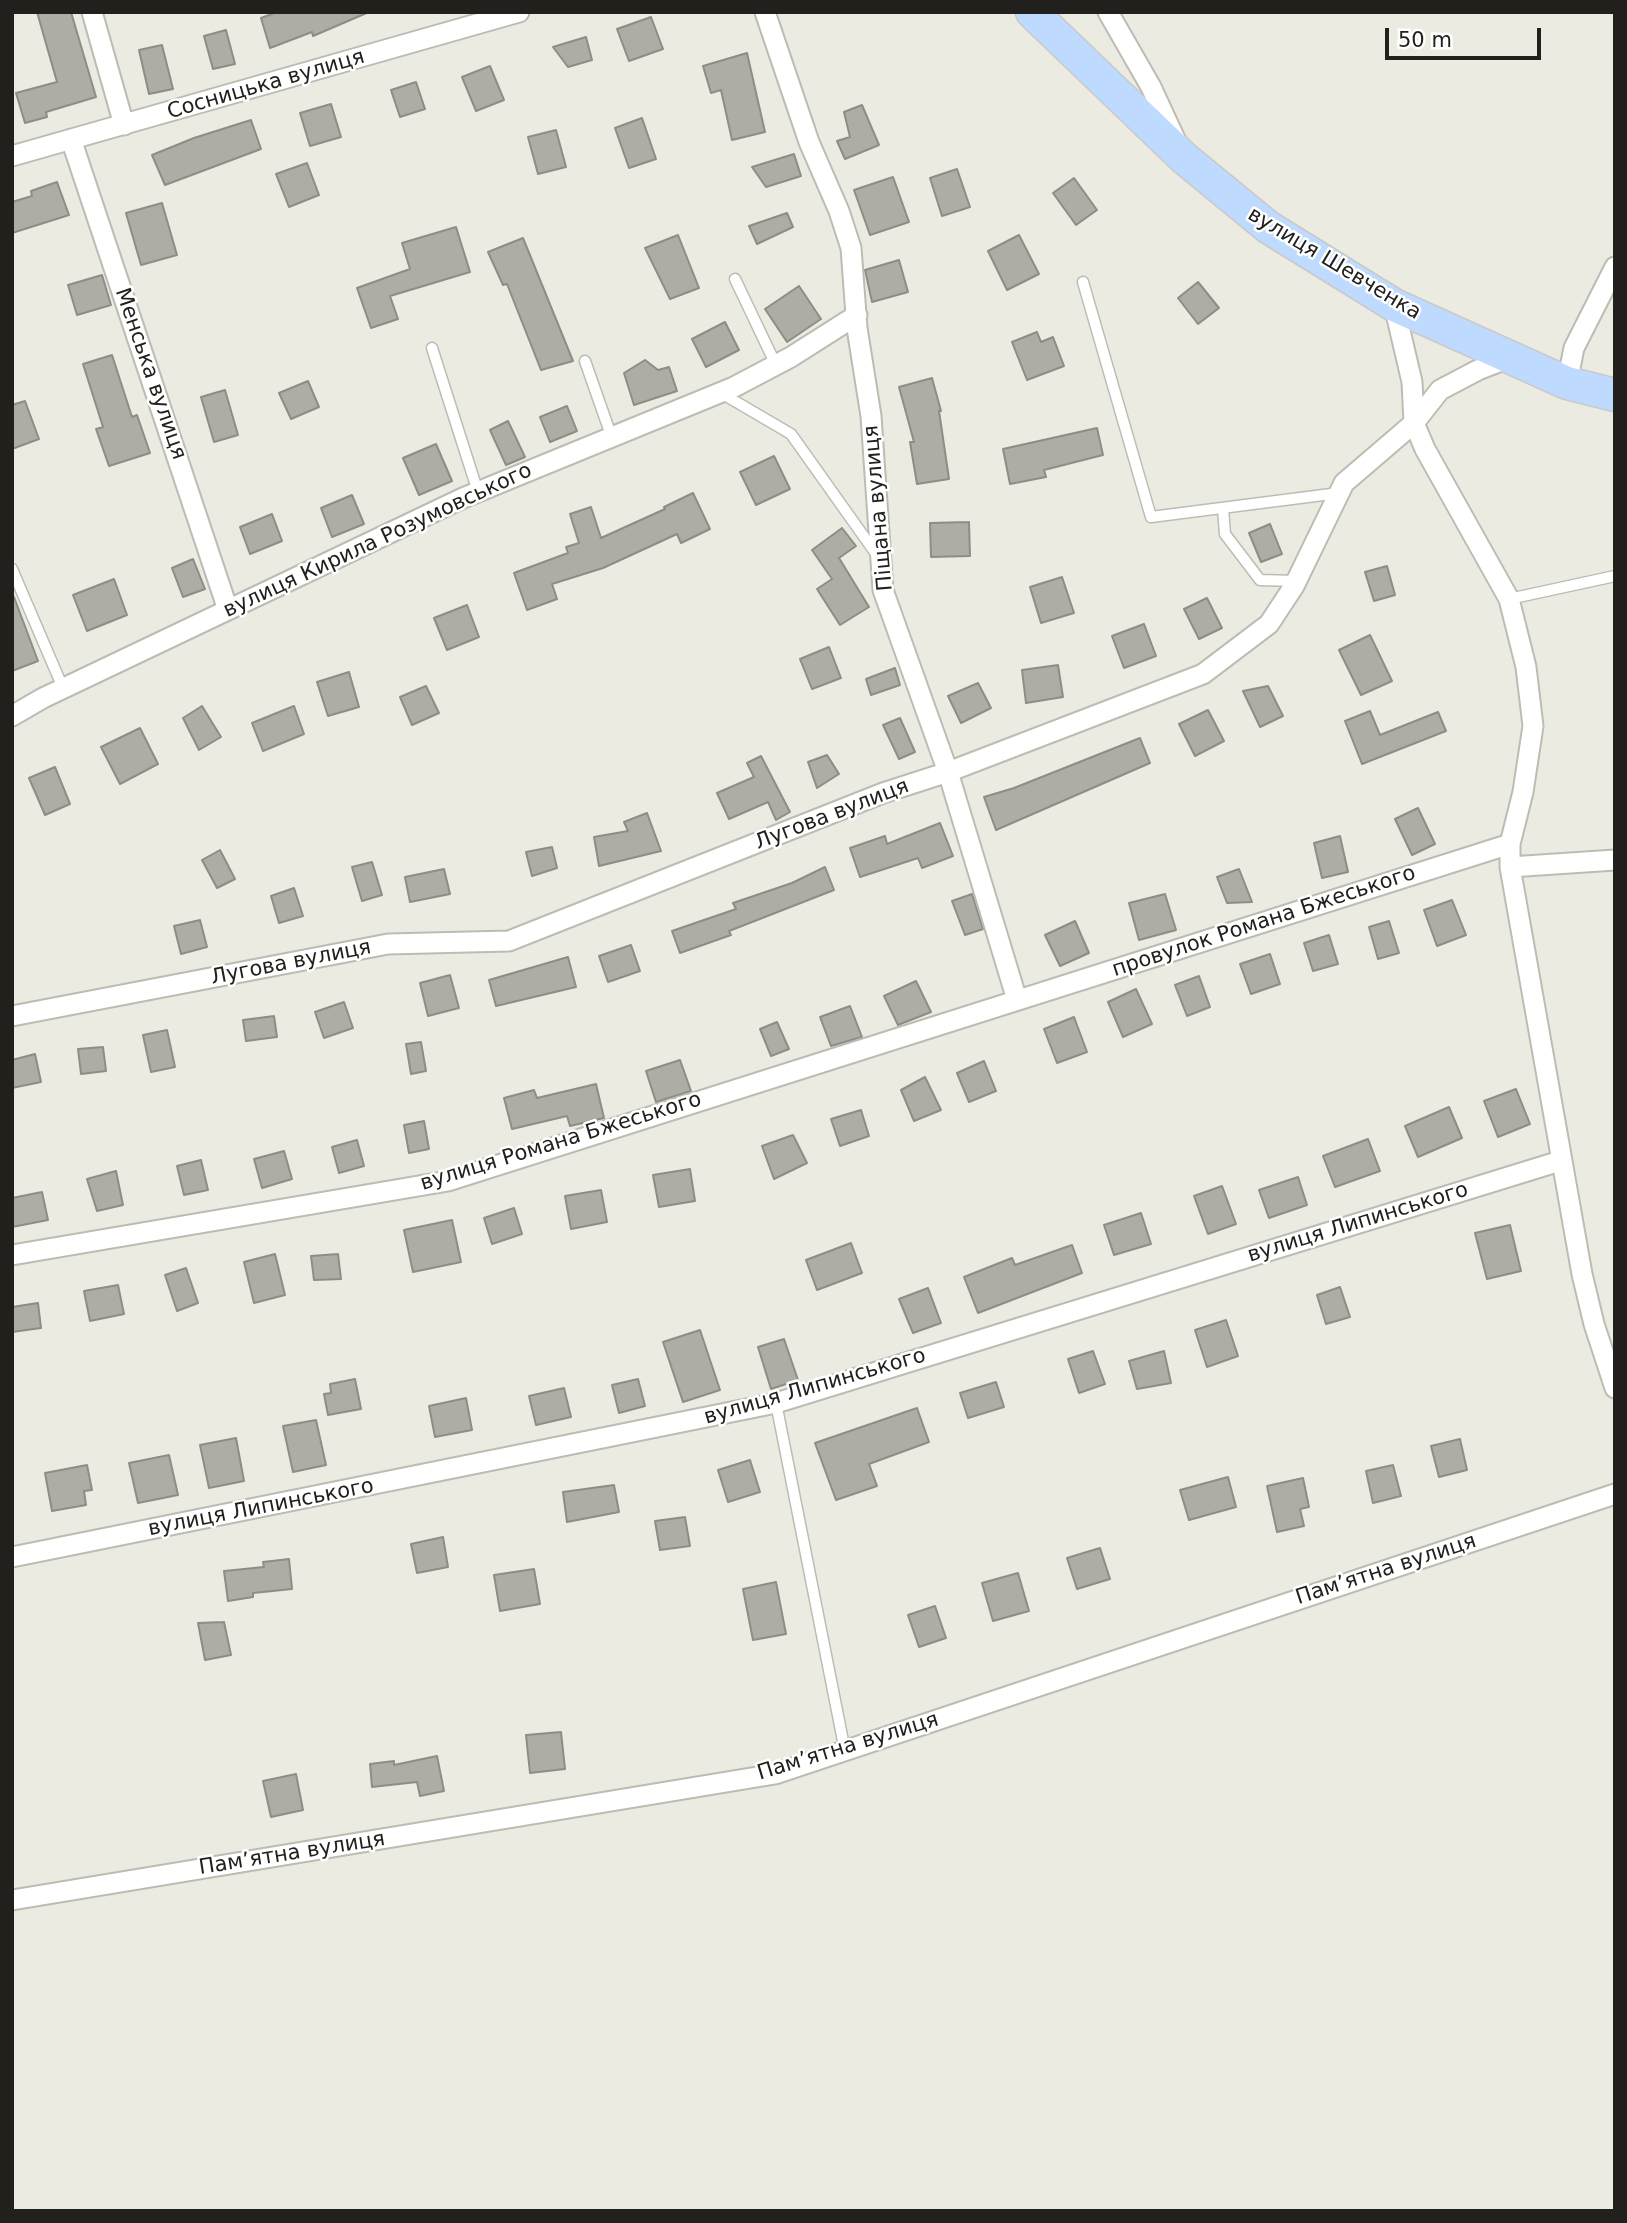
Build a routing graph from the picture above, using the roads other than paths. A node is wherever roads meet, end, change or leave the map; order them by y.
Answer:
1 (92, 12) edge
2 (519, 12) edge
3 (765, 12) edge
4 (1032, 12) edge
5 (1108, 12) edge
6 (124, 125) junction
7 (71, 139) junction
8 (12, 156) edge
9 (1184, 158) junction
10 (1615, 267) edge
11 (735, 279) dead end
12 (1083, 282) dead end
13 (1394, 305) junction
14 (857, 315) junction
15 (432, 348) dead end
16 (1509, 358) junction
17 (584, 361) dead end
18 (776, 365) junction
19 (1567, 383) junction
20 (720, 393) junction
21 (1615, 395) edge
22 (1415, 423) junction
23 (612, 439) junction
24 (478, 492) junction
25 (1339, 493) junction
26 (1223, 508) junction
27 (881, 560) junction
28 (12, 569) edge
29 (1615, 576) edge
30 (1297, 581) junction
31 (1510, 599) junction
32 (228, 610) junction
33 (64, 688) junction
34 (12, 716) edge
35 (948, 772) junction
36 (1510, 844) junction
37 (1615, 860) edge
38 (1510, 867) junction
39 (1017, 1000) junction
40 (12, 1016) edge
41 (1560, 1161) junction
42 (12, 1255) edge
43 (1615, 1388) edge
44 (776, 1403) junction
45 (1615, 1494) edge
46 (12, 1557) edge
47 (845, 1751) junction
48 (12, 1900) edge

1 - 6 street
2 - 6 street, Сосницька вулиця
3 - 14 street, Піщана вулиця
4 - 9 main road, вулиця Шевченка
5 - 9 street
6 - 7 street, Сосницька вулиця
7 - 8 street, Сосницька вулиця
7 - 32 street, Менська вулиця
9 - 13 main road, вулиця Шевченка
10 - 19 street
11 - 18 lane
12 - 26 lane
13 - 16 main road, вулиця Шевченка
13 - 22 street
14 - 18 street, вулиця Кирила Розумовського
14 - 27 street, Піщана вулиця
15 - 24 lane
16 - 19 main road, вулиця Шевченка
16 - 22 street, Лугова вулиця
17 - 23 lane
18 - 20 street, вулиця Кирила Розумовського
19 - 21 main road, вулиця Шевченка
20 - 23 street, вулиця Кирила Розумовського
20 - 27 lane
22 - 25 street, Лугова вулиця
22 - 31 street
23 - 24 street, вулиця Кирила Розумовського
24 - 32 street, вулиця Кирила Розумовського
25 - 26 lane
25 - 30 street, Лугова вулиця
26 - 30 lane
27 - 35 street, Піщана вулиця
28 - 33 lane
29 - 31 lane
30 - 35 street, Лугова вулиця
31 - 36 street
32 - 33 street, вулиця Кирила Розумовського
33 - 34 street, вулиця Кирила Розумовського
35 - 39 street, Піщана вулиця
35 - 40 street, Лугова вулиця
36 - 38 street
36 - 39 street, провулок Романа Бжеського
37 - 38 street
38 - 41 street
39 - 42 street, вулиця Романа Бжеського
41 - 43 street
41 - 44 street, вулиця Липинського
44 - 46 street, вулиця Липинського
44 - 47 lane
45 - 47 street, Памʼятна вулиця
47 - 48 street, Памʼятна вулиця

